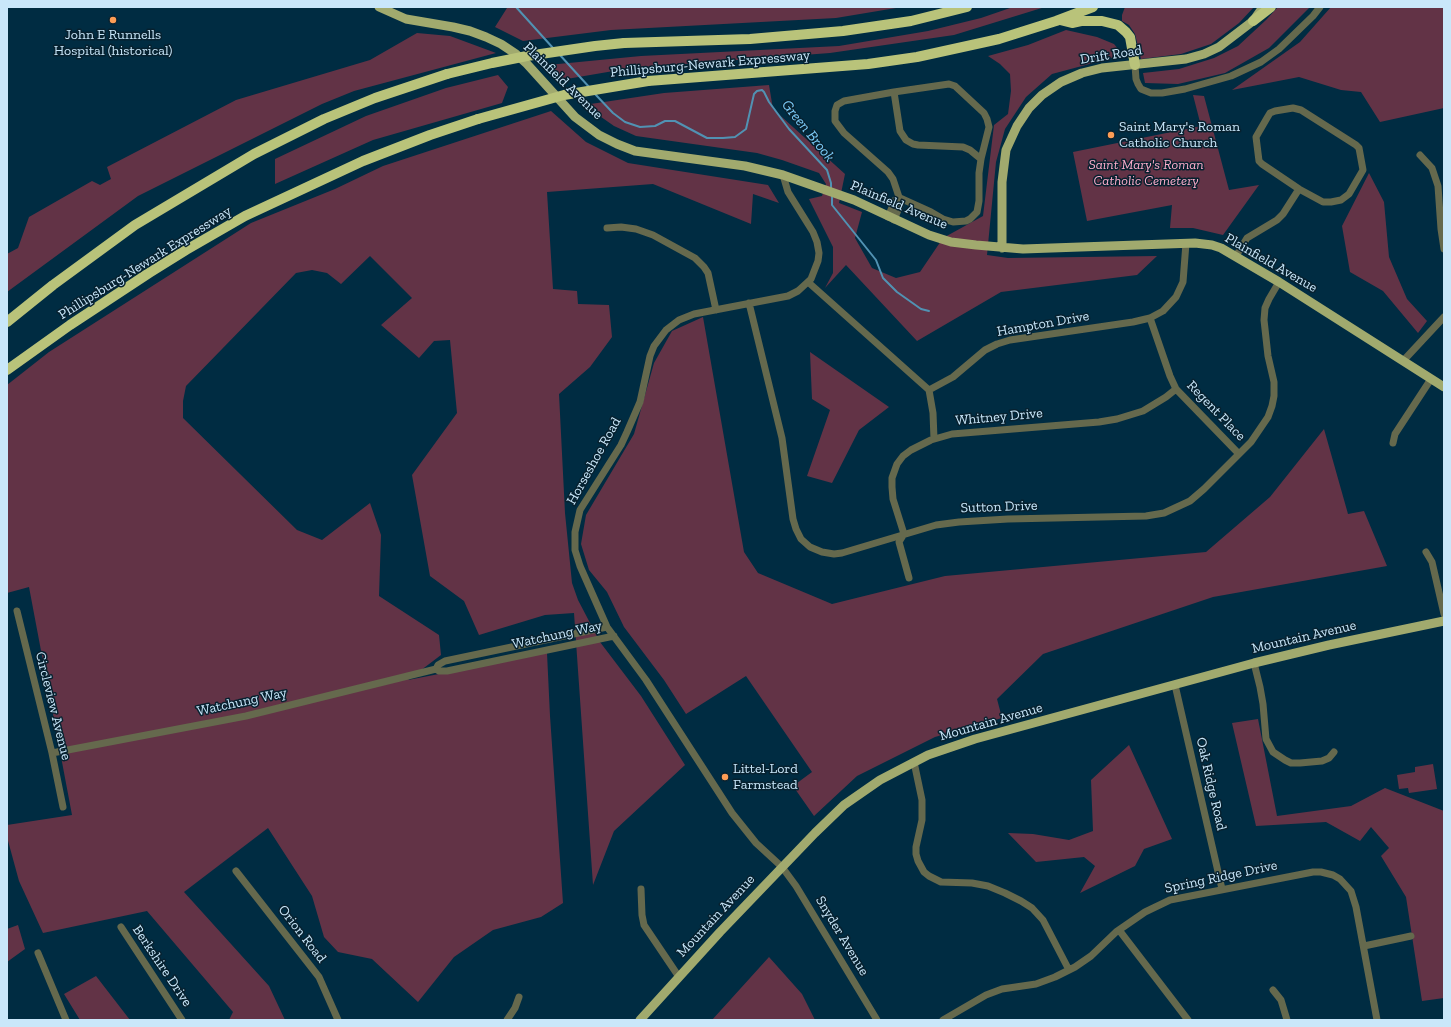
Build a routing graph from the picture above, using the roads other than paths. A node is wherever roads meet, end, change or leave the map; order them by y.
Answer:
1 (379, 7) edge
2 (967, 7) edge
3 (1093, 7) edge
4 (1263, 7) edge
5 (1271, 7) edge
6 (1320, 7) edge
7 (1060, 20) junction
8 (1253, 21) junction
9 (1135, 65) junction
10 (894, 92) junction
11 (1420, 155) dead end
12 (981, 159) junction
13 (783, 175) junction
14 (1299, 189) junction
15 (900, 198) junction
16 (891, 219) junction
17 (607, 228) dead end
18 (1186, 243) junction
19 (1002, 248) junction
20 (1444, 249) edge
21 (1236, 256) junction
22 (808, 282) junction
23 (1279, 282) junction
24 (748, 303) junction
25 (716, 310) junction
26 (1444, 317) edge
27 (1150, 318) junction
28 (7, 322) edge
29 (1403, 361) junction
30 (7, 370) edge
31 (1431, 378) junction
32 (1444, 387) edge
33 (1176, 389) junction
34 (929, 390) junction
35 (934, 439) junction
36 (1393, 443) dead end
37 (1239, 454) junction
38 (904, 534) junction
39 (1426, 552) dead end
40 (909, 578) dead end
41 (17, 611) dead end
42 (1444, 614) edge
43 (1444, 621) edge
44 (607, 626) junction
45 (614, 636) junction
46 (1254, 663) junction
47 (436, 669) junction
48 (1175, 685) junction
49 (1334, 752) dead end
50 (52, 753) junction
51 (914, 762) junction
52 (63, 807) dead end
53 (782, 867) junction
54 (236, 871) dead end
55 (641, 889) dead end
56 (1222, 889) junction
57 (121, 927) dead end
58 (1119, 930) junction
59 (1411, 936) dead end
60 (1364, 946) junction
61 (38, 953) dead end
62 (1069, 970) junction
63 (679, 977) junction
64 (1273, 990) dead end
65 (519, 997) dead end
66 (1184, 1019) edge
67 (66, 1020) edge
68 (182, 1020) edge
69 (338, 1020) edge
70 (507, 1020) edge
71 (640, 1020) edge
72 (877, 1020) edge
73 (943, 1020) edge
74 (1287, 1020) edge
75 (1377, 1020) edge

1 - 13 main road, Plainfield Avenue
2 - 28 highway, Phillipsburg-Newark Expressway, bridge
3 - 7 highway, Phillipsburg-Newark Expressway
4 - 8 main road, Drift Road
5 - 8 highway
6 - 9 street
7 - 9 highway
7 - 30 highway, Phillipsburg-Newark Expressway, bridge
8 - 9 main road, Drift Road
9 - 19 main road, Drift Road
10 - 12 street
10 - 12 street
10 - 15 street
11 - 20 street
12 - 15 street
13 - 16 main road, Plainfield Avenue
13 - 22 street, Horseshoe Road
14 - 14 street
14 - 21 street
15 - 16 street
16 - 19 main road, Plainfield Avenue
17 - 25 street
18 - 19 main road, Plainfield Avenue
18 - 21 main road, Plainfield Avenue
18 - 27 street, Hampton Drive
21 - 23 main road, Plainfield Avenue
22 - 24 street, Horseshoe Road
22 - 34 street
23 - 29 main road, Plainfield Avenue
23 - 37 street, Sutton Drive
24 - 25 street, Horseshoe Road
24 - 38 street, Sutton Drive
25 - 44 street, Horseshoe Road
26 - 29 street
27 - 33 street, Regent Place
27 - 34 street, Hampton Drive
29 - 31 main road, Plainfield Avenue
31 - 32 main road, Plainfield Avenue
31 - 36 street
33 - 35 street, Whitney Drive
33 - 37 street, Regent Place
34 - 35 street
35 - 38 street, Whitney Drive
37 - 38 street, Sutton Drive
38 - 40 street
39 - 42 street
41 - 50 street, Circleview Avenue
43 - 46 main road, Mountain Avenue
44 - 45 street, Horseshoe Road
44 - 47 street, Watchung Way
45 - 47 street, Watchung Way
45 - 53 street, Horseshoe Road
46 - 48 main road, Mountain Avenue
46 - 49 street
47 - 50 street, Watchung Way
48 - 51 main road, Mountain Avenue
48 - 56 street, Oak Ridge Road
50 - 52 street, Circleview Avenue
51 - 53 main road, Mountain Avenue
51 - 62 street
53 - 63 main road, Mountain Avenue
53 - 72 street, Snyder Avenue
54 - 69 street, Orion Road
55 - 63 street
56 - 58 street, Spring Ridge Drive
56 - 60 street, Spring Ridge Drive
57 - 68 street, Berkshire Drive
58 - 62 street, Spring Ridge Drive
58 - 66 street
59 - 60 street
60 - 75 street, Spring Ridge Drive
61 - 67 street
62 - 73 street, Spring Ridge Drive
63 - 71 main road, Mountain Avenue
64 - 74 street
65 - 70 street

